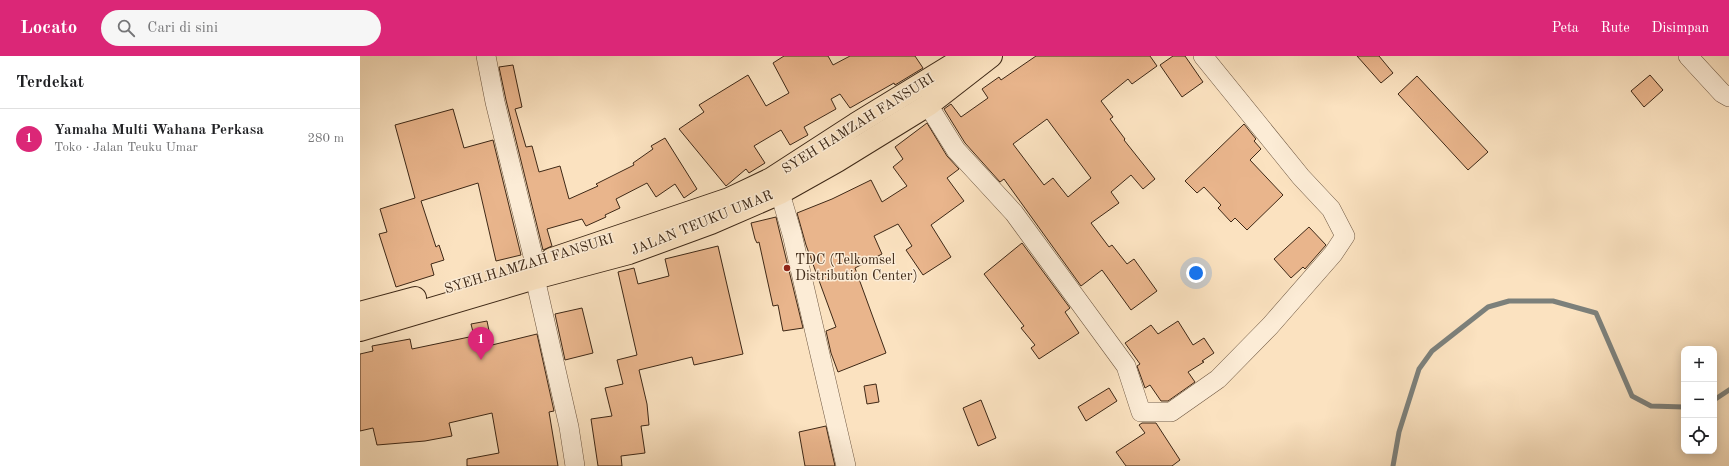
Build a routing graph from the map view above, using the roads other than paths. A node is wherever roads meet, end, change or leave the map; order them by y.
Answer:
1 (486, 56) edge
2 (967, 56) edge
3 (991, 56) edge
4 (1203, 56) edge
5 (1688, 56) edge
6 (1729, 97) edge
7 (928, 105) junction
8 (780, 193) junction
9 (535, 271) junction
10 (360, 313) edge
11 (360, 330) edge
12 (575, 466) edge
13 (846, 466) edge

1 - 9 street
2 - 9 highway, SYEH HAMZAH FANSURI
3 - 7 highway, JALAN TEUKU UMAR
4 - 7 street
5 - 6 street
7 - 8 highway, JALAN TEUKU UMAR
8 - 9 highway, JALAN TEUKU UMAR
8 - 13 street
9 - 10 highway, SYEH HAMZAH FANSURI
9 - 11 highway, JALAN TEUKU UMAR
9 - 12 street

